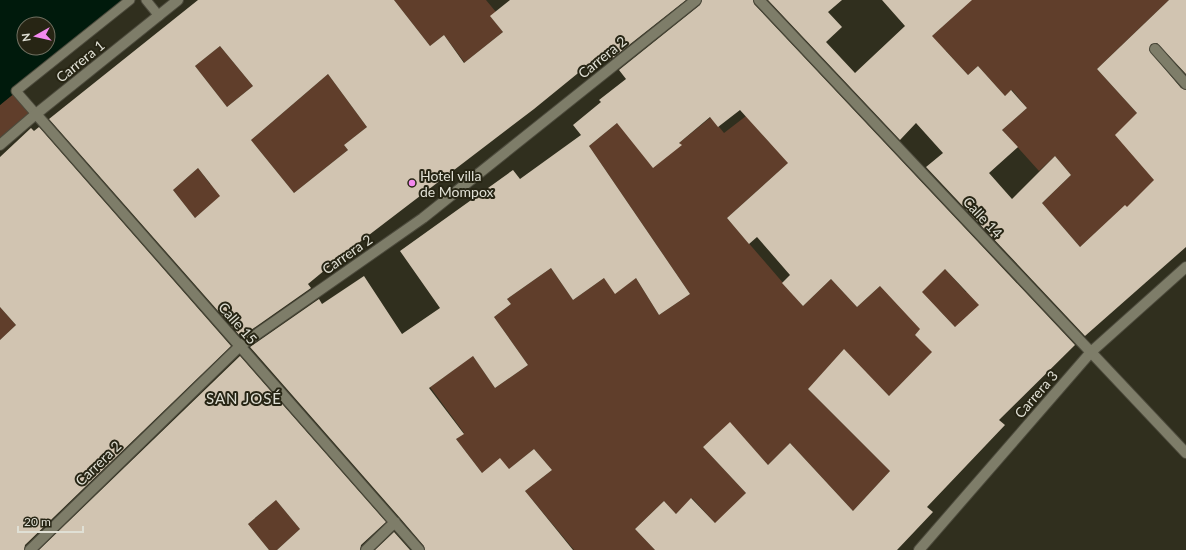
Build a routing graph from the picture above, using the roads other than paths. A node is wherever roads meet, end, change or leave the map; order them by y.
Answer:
1 (130, 0) edge
2 (146, 0) edge
3 (178, 0) edge
4 (696, 0) edge
5 (759, 0) edge
6 (158, 16) junction
7 (1155, 49) dead end
8 (1186, 84) edge
9 (36, 114) junction
10 (0, 145) edge
11 (1186, 267) edge
12 (240, 346) junction
13 (1091, 352) junction
14 (1186, 453) edge
15 (395, 522) junction
16 (30, 550) edge
17 (366, 550) edge
18 (419, 550) edge
19 (919, 550) edge

1 - 9 lane
2 - 6 lane
3 - 6 street, Carrera 1
4 - 12 street, Carrera 2
5 - 13 street, Calle 14
6 - 9 street, Carrera 1
7 - 8 street
9 - 10 street, Carrera 1
9 - 12 street, Calle 15
11 - 13 street, Carrera 3
12 - 15 street, Calle 15
12 - 16 street, Carrera 2
13 - 14 street, Calle 14
13 - 19 street, Carrera 3
15 - 17 street
15 - 18 street, Calle 15

